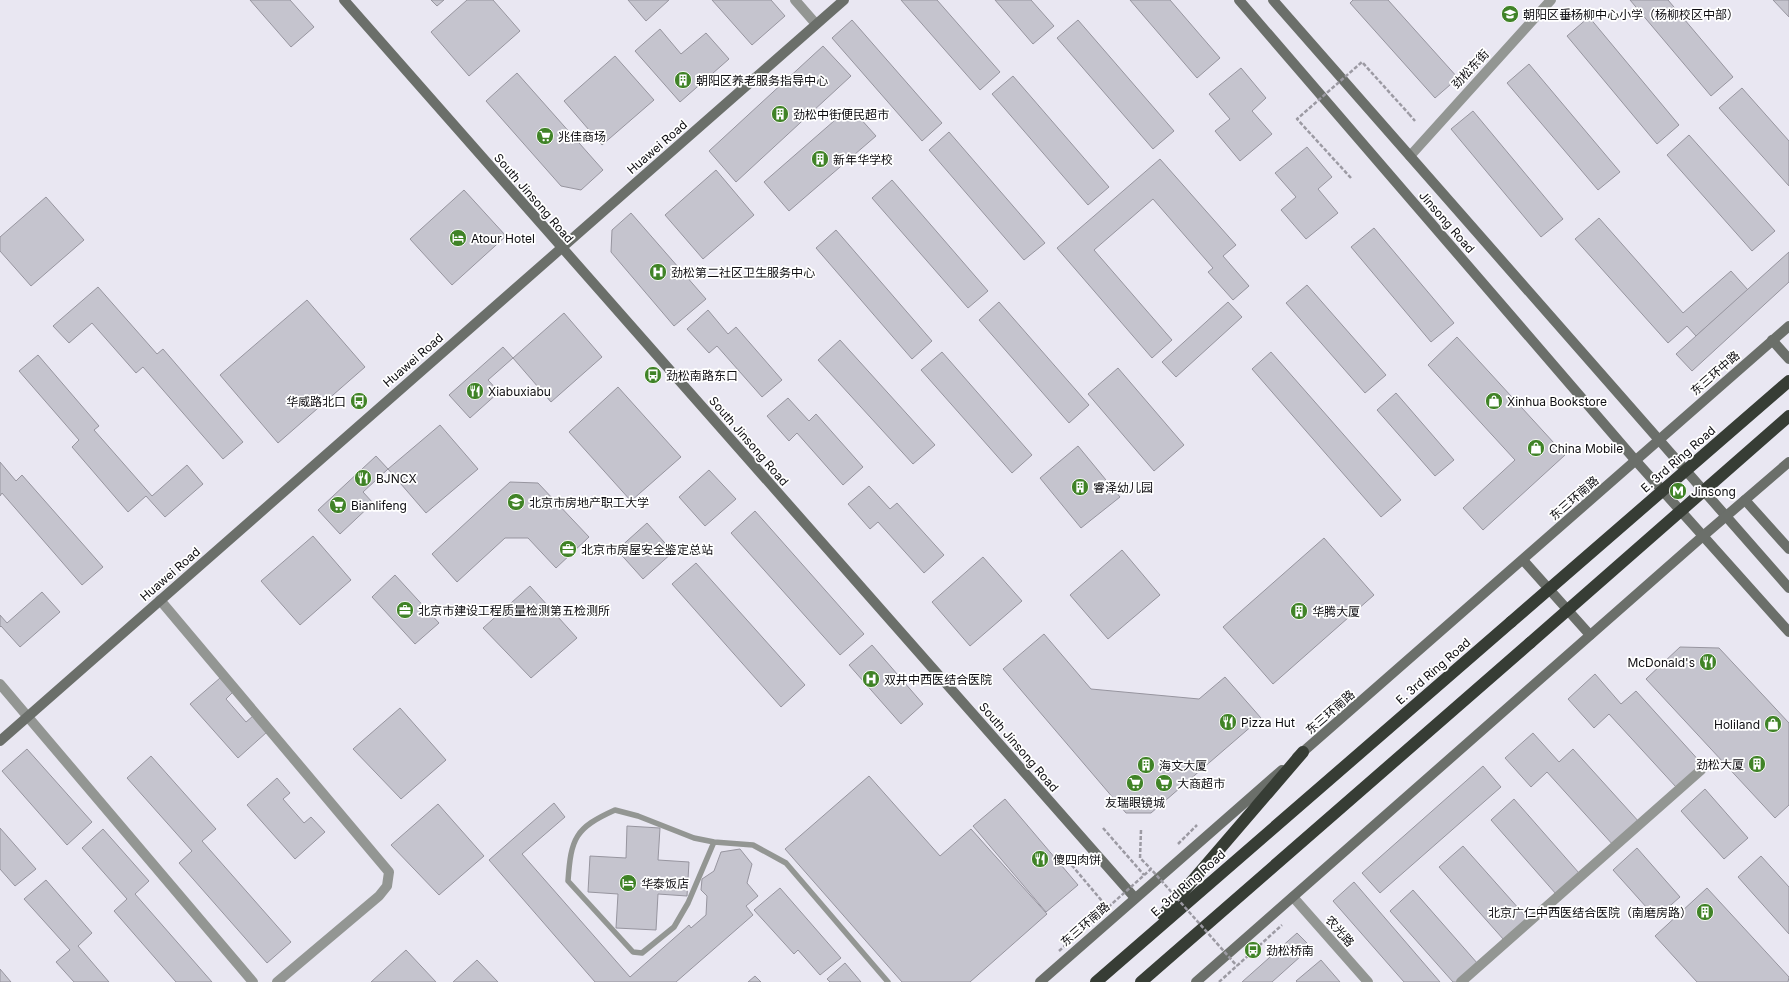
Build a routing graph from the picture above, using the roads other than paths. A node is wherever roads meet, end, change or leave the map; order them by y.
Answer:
1 (344, 0) edge
2 (795, 0) edge
3 (844, 0) edge
4 (1239, 0) edge
5 (1273, 0) edge
6 (1551, 0) edge
7 (816, 24) junction
8 (1410, 156) junction
9 (561, 248) junction
10 (1789, 326) edge
11 (1772, 340) junction
12 (1789, 359) edge
13 (1789, 381) edge
14 (1789, 416) edge
15 (1659, 440) junction
16 (1636, 461) junction
17 (1789, 462) edge
18 (1745, 500) junction
19 (1726, 517) junction
20 (1703, 536) junction
21 (1789, 549) edge
22 (1523, 560) junction
23 (1789, 588) edge
24 (160, 600) junction
25 (1789, 632) edge
26 (1590, 635) junction
27 (0, 684) edge
28 (28, 716) junction
29 (0, 740) edge
30 (1303, 752) junction
31 (1701, 770) dead end
32 (714, 842) junction
33 (1293, 897) junction
34 (1135, 898) junction
35 (1135, 947) junction
36 (253, 982) edge
37 (277, 982) edge
38 (888, 982) edge
39 (1040, 982) edge
40 (1096, 982) edge
41 (1142, 982) edge
42 (1196, 982) edge
43 (1368, 982) edge
44 (1461, 982) edge

1 - 9 street, South Jinsong Road
2 - 7 street
3 - 7 street, Huawei Road
4 - 16 street, Jinsong Road
5 - 8 street, Jinsong Road
6 - 8 street, 劲松东街
7 - 9 street, Huawei Road
8 - 15 street, Jinsong Road
9 - 24 street, Huawei Road
9 - 34 street, South Jinsong Road
10 - 11 street, 东三环中路
11 - 12 street
11 - 15 street, 东三环中路
13 - 35 highway, E. 3rd Ring Road, bridge
14 - 41 highway, bridge
15 - 16 street, 东三环中路
15 - 19 street, Jinsong Road
16 - 20 street, Jinsong Road
16 - 22 street, 东三环南路
17 - 18 street
18 - 19 street
18 - 21 street
19 - 20 street
19 - 23 street, Jinsong Road
20 - 25 street, Jinsong Road
20 - 26 street
22 - 26 street
22 - 30 street, 东三环南路
24 - 28 street, Huawei Road
24 - 37 street
26 - 33 street
27 - 28 street
28 - 29 street, Huawei Road
28 - 36 street
30 - 34 street, 东三环南路
30 - 35 highway
31 - 44 street
32 - 32 lane
32 - 38 lane
33 - 42 street
33 - 43 street, 农光路
34 - 39 street, 东三环南路
35 - 40 highway, E. 3rd Ring Road

